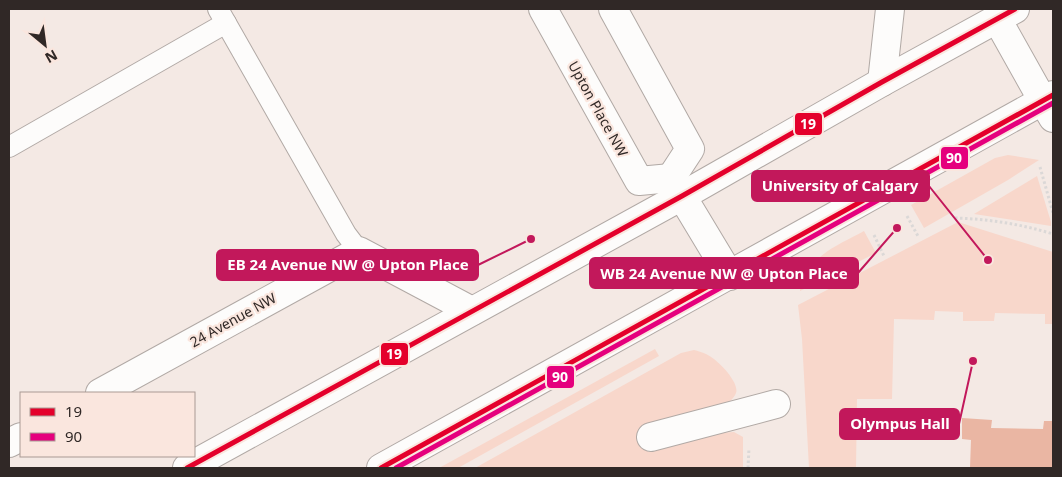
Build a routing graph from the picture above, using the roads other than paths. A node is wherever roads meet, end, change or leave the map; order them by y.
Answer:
1 (543, 9) edge
2 (613, 9) edge
3 (890, 9) edge
4 (1006, 14) edge
5 (222, 16) edge
6 (882, 82) junction
7 (1050, 105) edge
8 (9, 147) edge
9 (676, 187) junction
10 (358, 251) junction
11 (730, 276) junction
12 (472, 311) junction
13 (102, 392) edge
14 (776, 404) dead end
15 (651, 436) dead end
16 (20, 437) edge
17 (9, 443) edge
18 (187, 468) edge
19 (381, 468) edge

1 - 9 street, Upton Place NW
2 - 9 street
3 - 6 street
4 - 6 street
4 - 7 street
5 - 8 lane
5 - 10 lane
6 - 9 street
7 - 11 street
9 - 11 street
9 - 12 street
10 - 12 street
10 - 13 street, 24 Avenue NW
11 - 19 street
12 - 18 street
14 - 15 street
16 - 17 street

